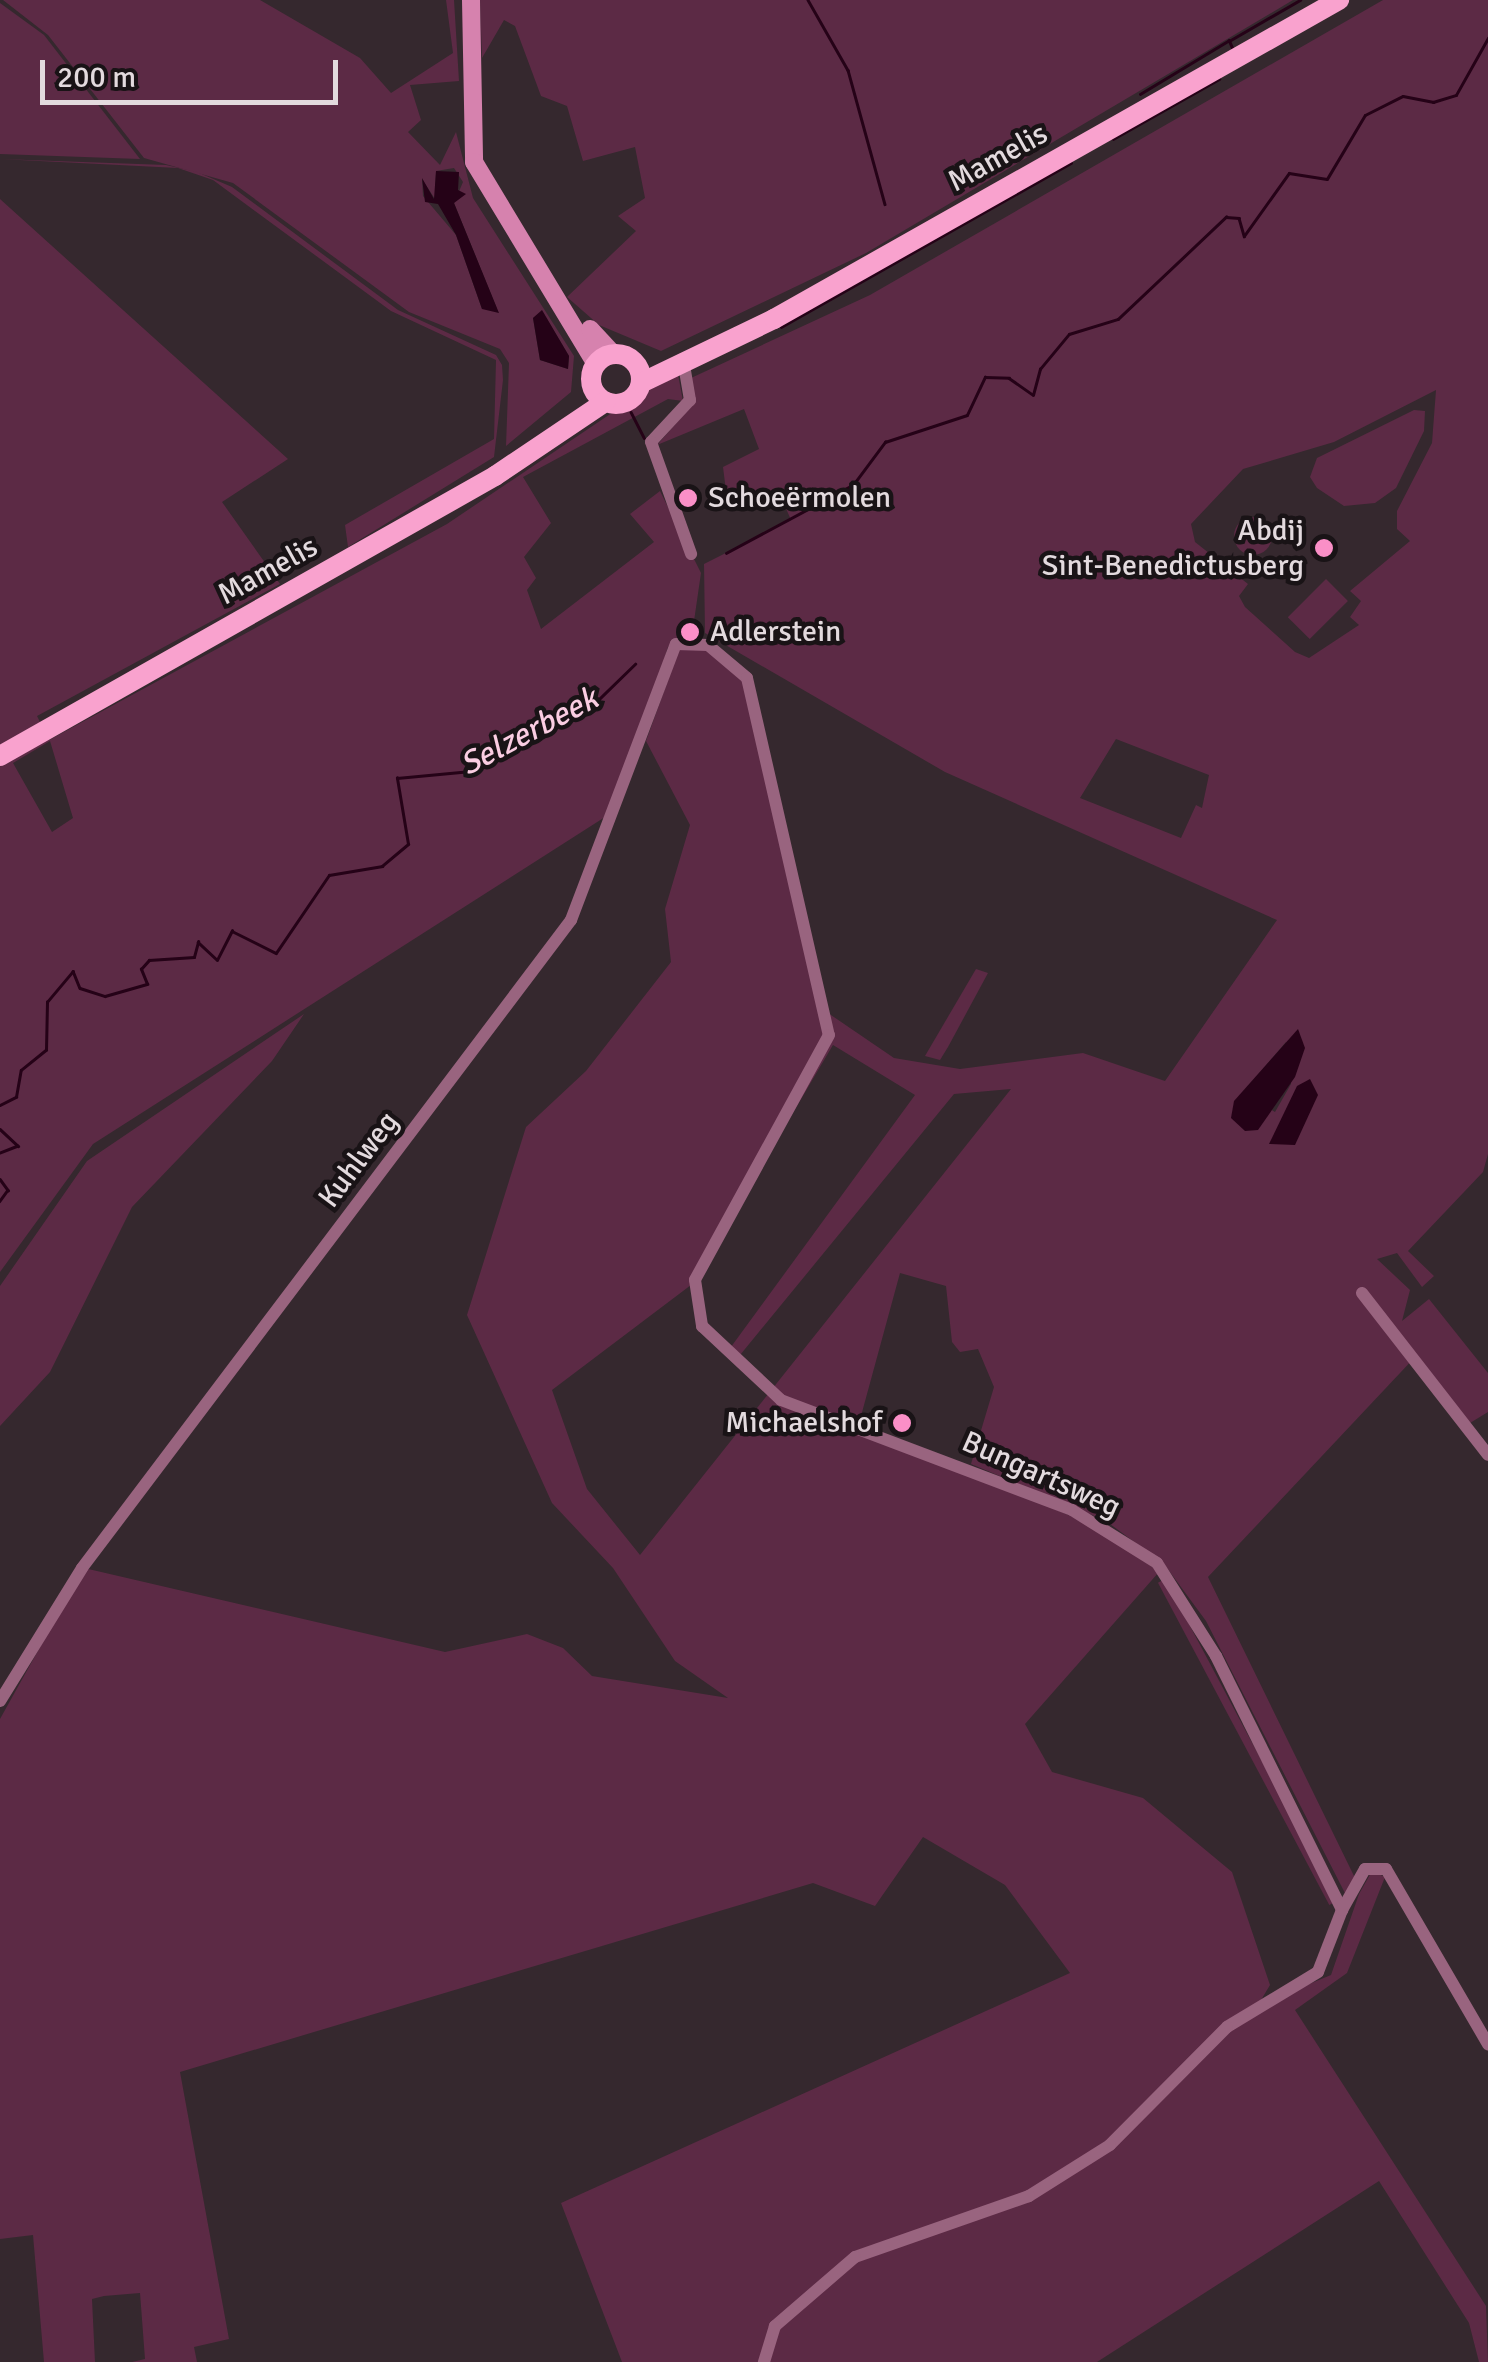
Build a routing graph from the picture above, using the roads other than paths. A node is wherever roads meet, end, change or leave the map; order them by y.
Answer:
1 (471, 0) edge
2 (1339, 0) edge
3 (683, 358) junction
4 (604, 359) junction
5 (638, 373) junction
6 (598, 395) junction
7 (690, 554) dead end
8 (708, 644) joint
9 (0, 756) edge
10 (1362, 1293) dead end
11 (1488, 1455) edge
12 (0, 1701) edge
13 (1342, 1910) junction
14 (1488, 2044) edge
15 (764, 2362) edge

1 - 4 street
2 - 3 main road, Mamelis
3 - 5 main road, Mamelis
3 - 7 street
4 - 5 main road
4 - 6 main road
5 - 6 main road, Mamelis
6 - 9 main road, Mamelis
8 - 12 street, Kuhlweg
8 - 13 street, Bungartsweg
10 - 11 street
13 - 14 street
13 - 15 street

